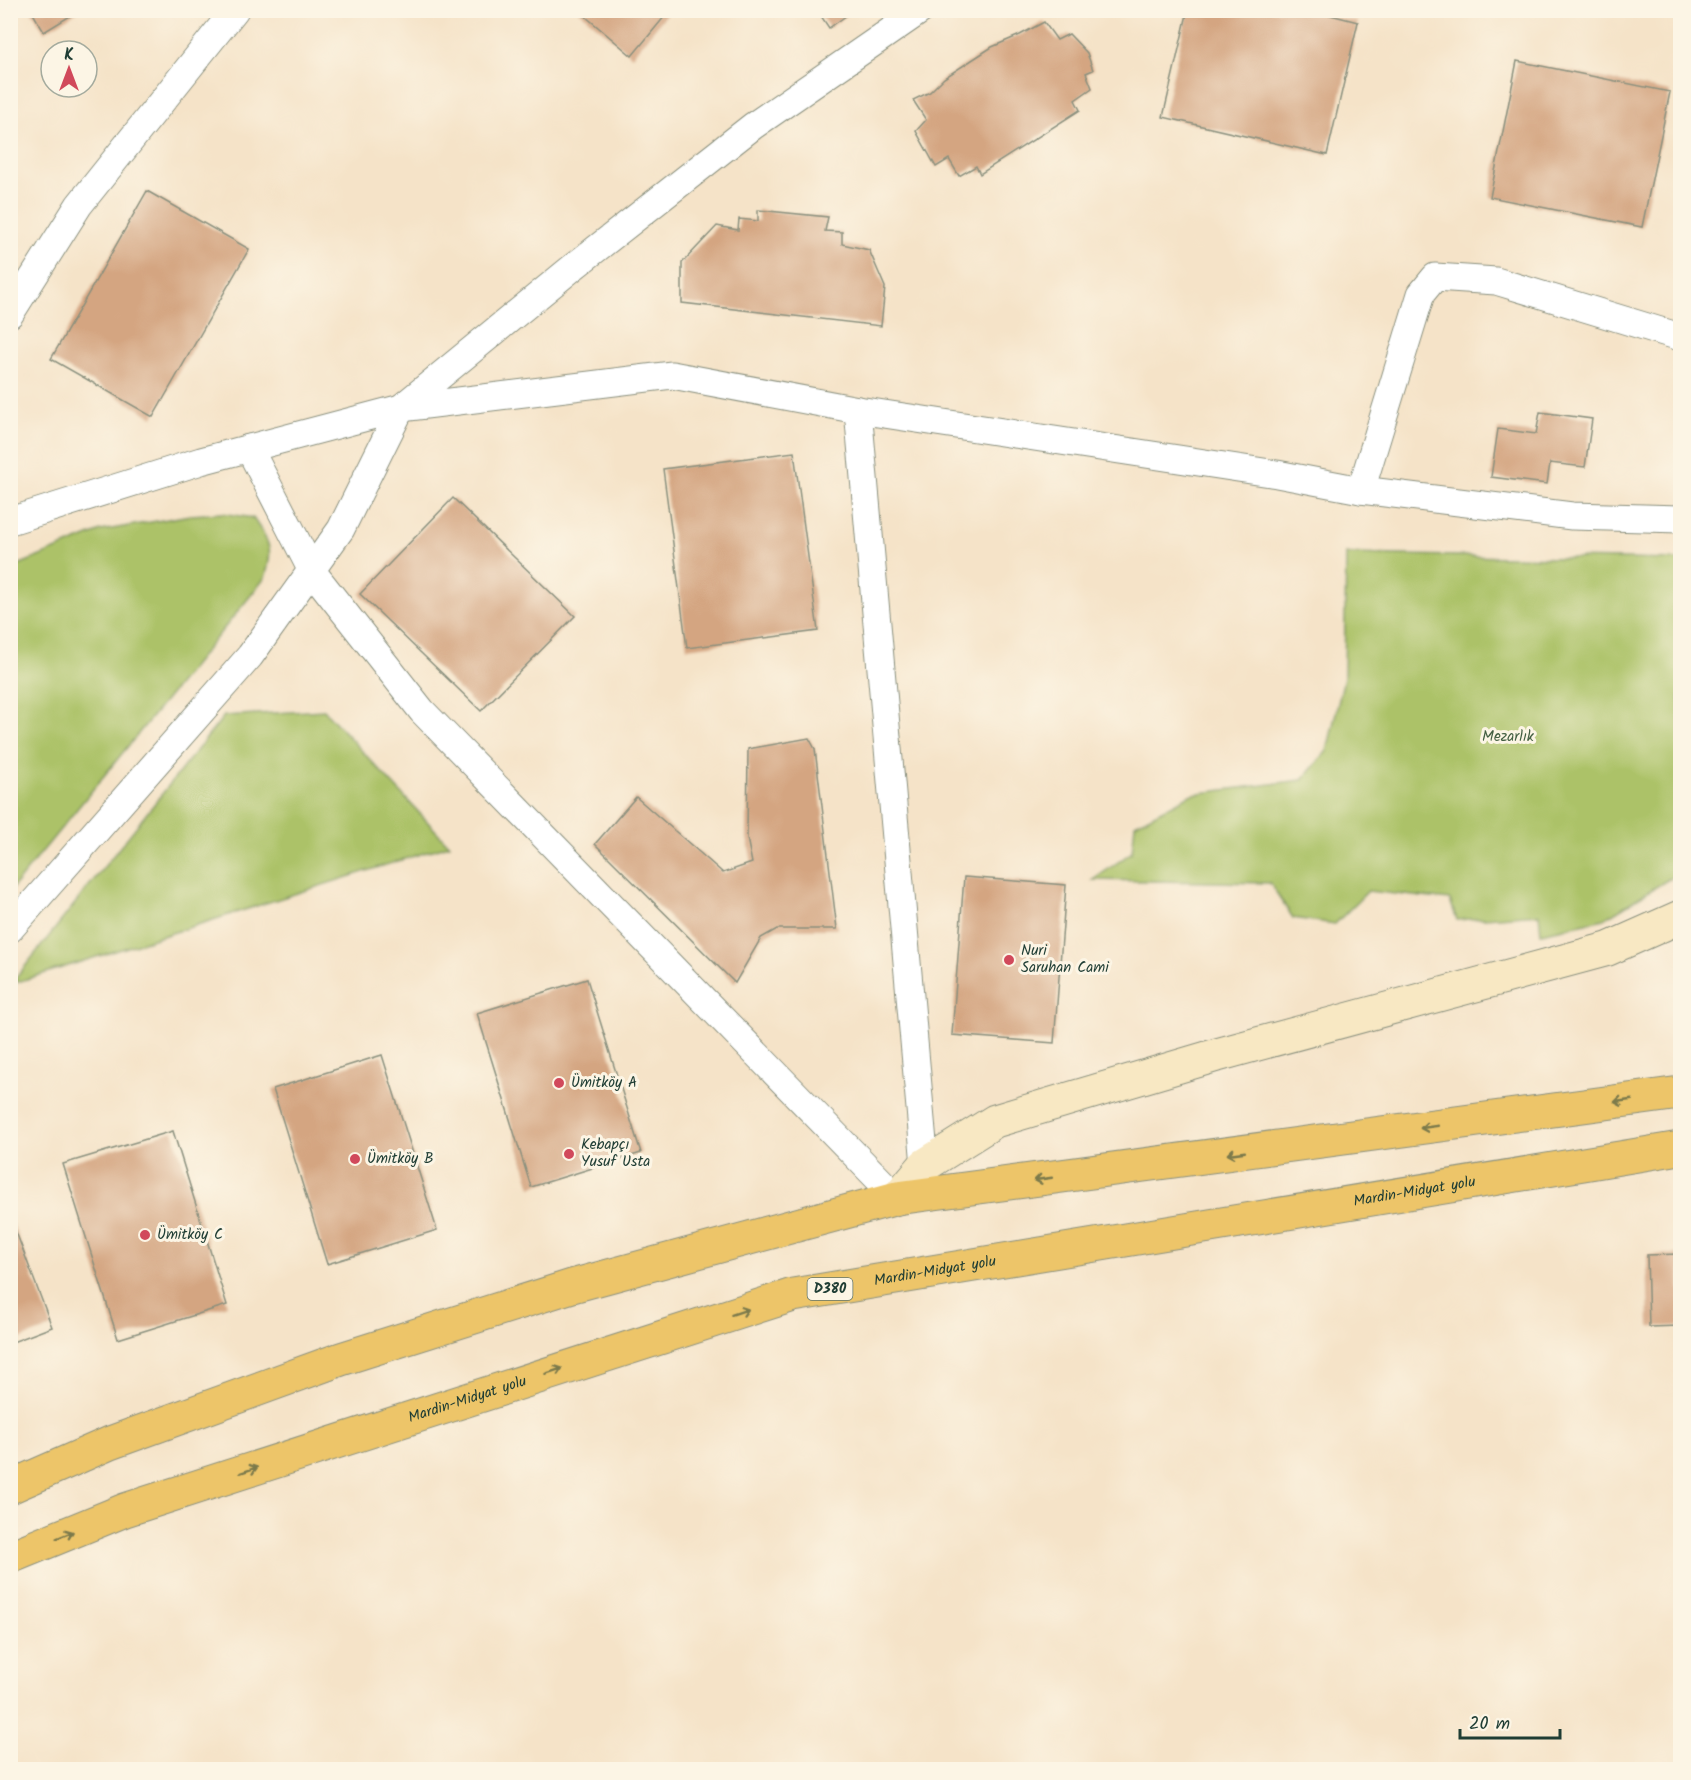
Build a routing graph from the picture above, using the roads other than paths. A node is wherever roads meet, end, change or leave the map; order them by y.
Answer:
1 (235, 10) edge
2 (921, 10) edge
3 (10, 314) edge
4 (1680, 337) edge
5 (401, 408) junction
6 (858, 410) junction
7 (249, 448) junction
8 (1361, 490) junction
9 (1680, 519) edge
10 (10, 521) edge
11 (312, 571) junction
12 (1680, 916) edge
13 (10, 929) edge
14 (1680, 1093) edge
15 (1680, 1148) edge
16 (925, 1165) junction
17 (897, 1198) junction
18 (10, 1487) edge
19 (10, 1557) edge

1 - 3 street
2 - 5 street
4 - 8 street
5 - 6 street
5 - 7 street
5 - 11 street
6 - 8 street
6 - 16 street
7 - 10 street
7 - 11 street
8 - 9 street
11 - 13 street
11 - 17 street
12 - 16 street
14 -> 17 highway
19 -> 15 highway, Mardin-Midyat yolu / D380
16 - 17 street
17 - 18 highway

